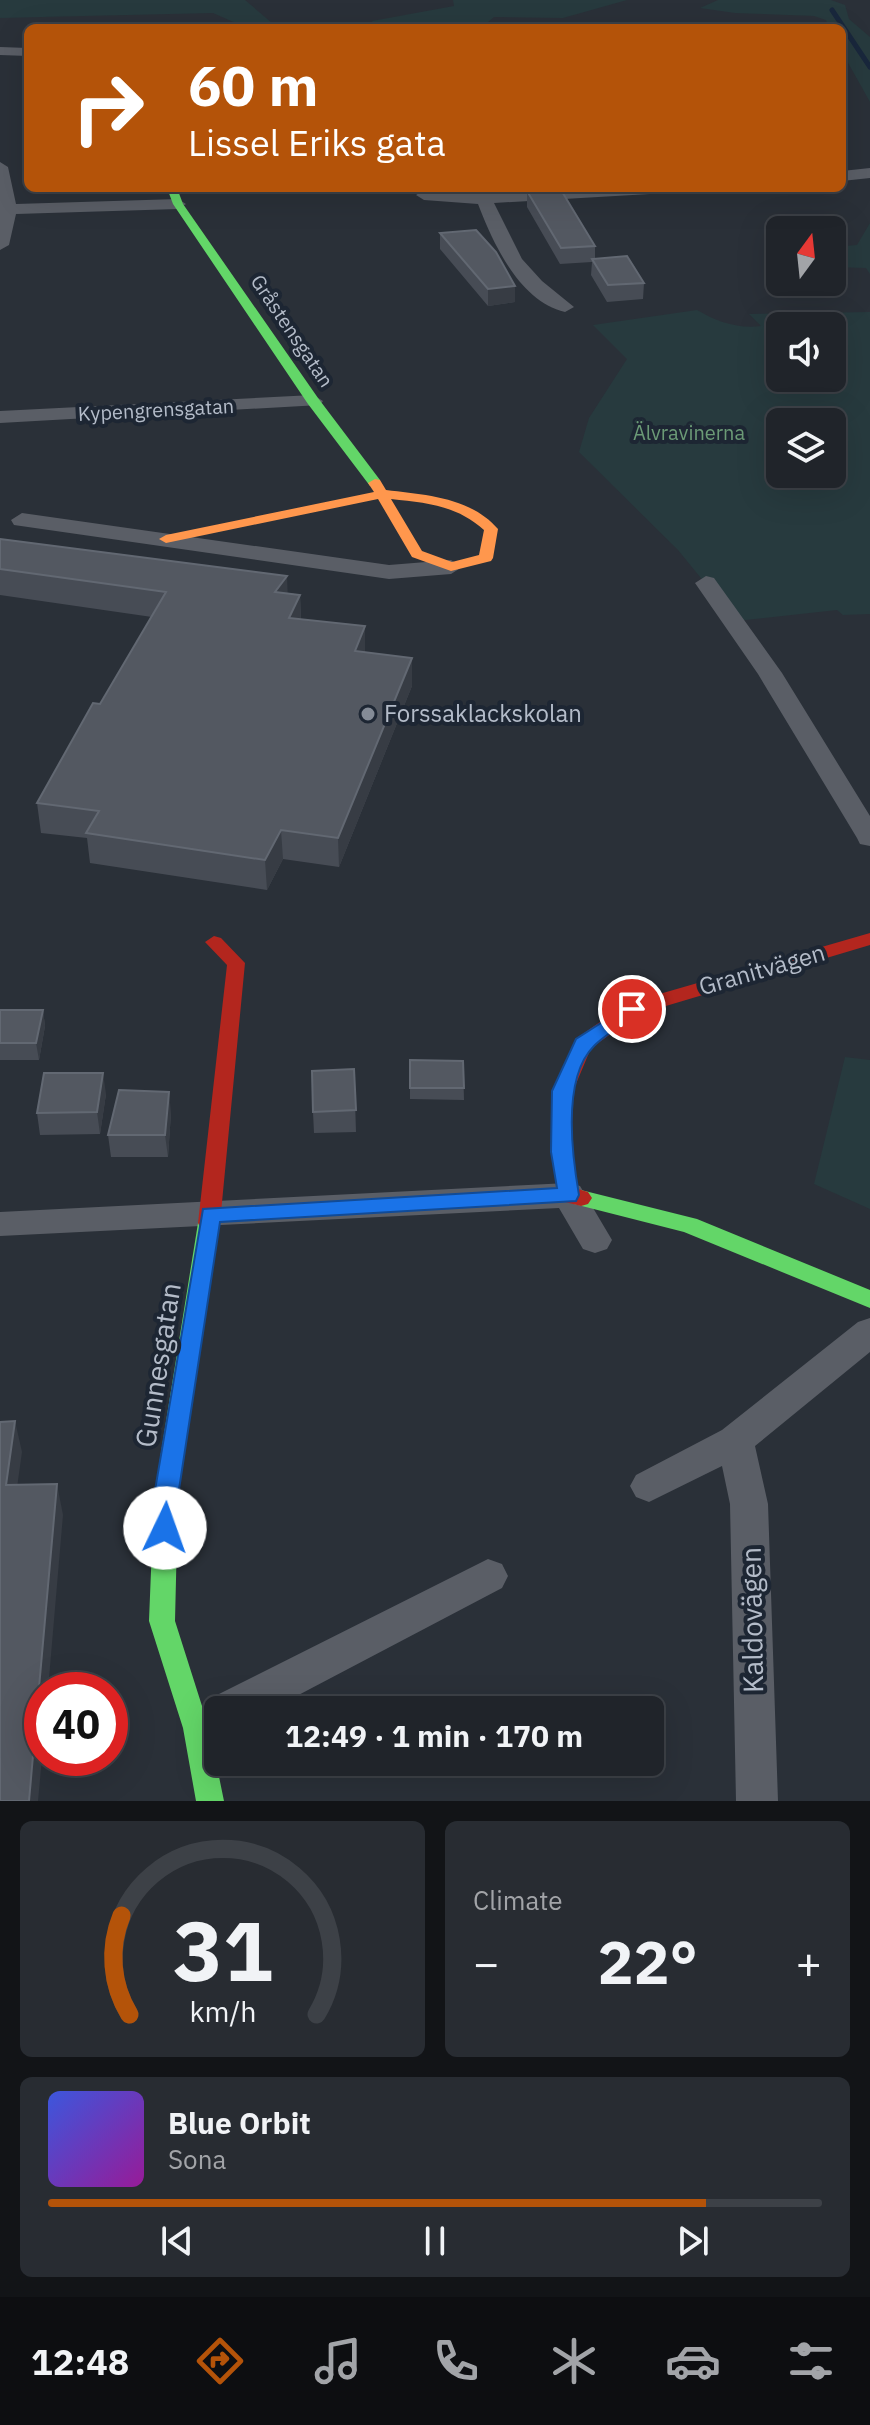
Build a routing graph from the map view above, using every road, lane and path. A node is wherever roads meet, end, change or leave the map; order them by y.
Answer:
1 (0, 51) edge
2 (24, 52) edge
3 (0, 167) edge
4 (870, 173) edge
5 (846, 176) edge
6 (588, 192) edge
7 (424, 195) dead end
8 (175, 196) edge
9 (484, 199) junction
10 (9, 209) junction
11 (0, 245) edge
12 (565, 307) dead end
13 (313, 401) junction
14 (0, 417) edge
15 (384, 494) junction
16 (22, 520) dead end
17 (166, 539) junction
18 (451, 567) junction
19 (706, 583) dead end
20 (870, 838) edge
21 (870, 939) edge
22 (214, 942) dead end
23 (568, 1195) junction
24 (210, 1215) junction
25 (0, 1224) edge
26 (595, 1240) dead end
27 (870, 1299) edge
28 (870, 1332) edge
29 (735, 1441) junction
30 (649, 1486) dead end
31 (488, 1576) dead end
32 (257, 1696) edge
33 (204, 1698) edge
34 (212, 1776) edge
35 (210, 1801) edge
36 (757, 1801) edge

1 - 2 street
3 - 10 street
4 - 5 street
6 - 9 street
7 - 9 street
8 - 10 street
8 - 13 street, Gråstensgatan
9 - 12 street
10 - 11 street
13 - 14 street, Kypengrensgatan
13 - 15 street, Gråstensgatan
15 - 17 street
15 - 18 street, Gråstensgatan
15 - 18 street
16 - 17 street
17 - 18 street
19 - 20 street
21 - 23 street, Granitvägen
22 - 24 street, Gunnesgatan
23 - 24 street
23 - 26 street, Granitvägen
23 - 27 street
24 - 25 street
24 - 33 street, Gunnesgatan
28 - 29 street
29 - 30 street
29 - 36 street, Kaldovägen
31 - 32 street
34 - 35 street, Gunnesgatan

